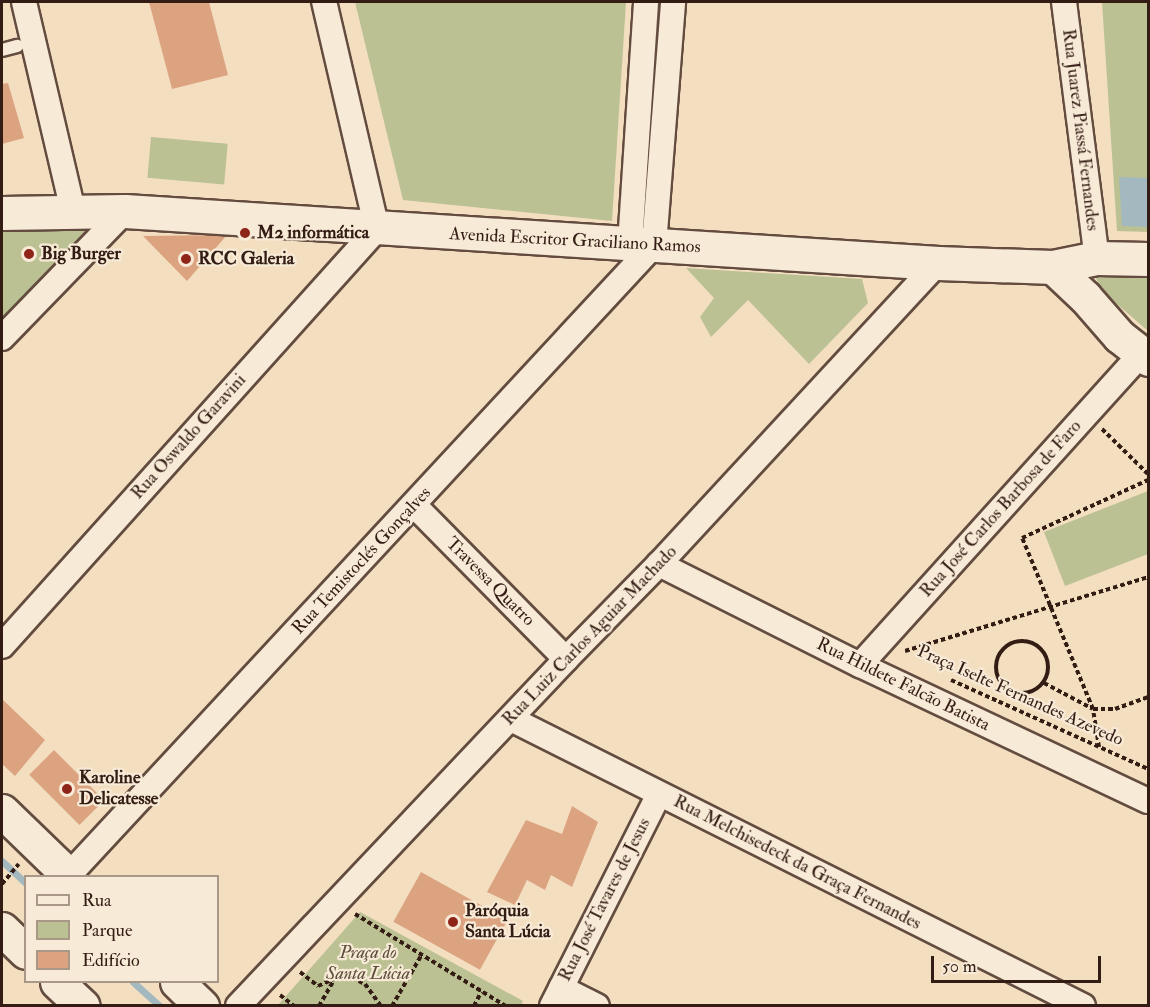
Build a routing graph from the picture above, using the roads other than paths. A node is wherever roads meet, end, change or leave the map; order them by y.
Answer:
1 (24, 2) edge
2 (324, 2) edge
3 (646, 2) edge
4 (673, 2) edge
5 (1064, 2) edge
6 (17, 46) edge
7 (73, 211) junction
8 (125, 211) junction
9 (2, 213) edge
10 (377, 229) junction
11 (642, 244) junction
12 (1097, 258) junction
13 (1149, 259) edge
14 (938, 263) junction
15 (1053, 267) junction
16 (1085, 297) junction
17 (2, 338) edge
18 (1147, 354) edge
19 (414, 505) junction
20 (659, 564) junction
21 (2, 646) edge
22 (566, 659) junction
23 (860, 665) junction
24 (511, 719) junction
25 (659, 794) junction
26 (1149, 801) edge
27 (2, 811) edge
28 (68, 875) edge
29 (70, 875) edge
30 (2, 929) edge
31 (24, 950) edge
32 (59, 983) edge
33 (179, 983) edge
34 (556, 997) edge
35 (83, 1005) edge
36 (202, 1005) edge
37 (238, 1005) edge
38 (597, 1005) edge
39 (1083, 1005) edge

1 - 6 street
2 - 10 street
3 - 11 street
4 - 11 street
5 - 12 street, Rua Juarez Piassá Fernandes
6 - 7 street
7 - 8 street, Avenida Escritor Graciliano Ramos
7 - 9 street, Avenida Escritor Graciliano Ramos
8 - 10 street, Avenida Escritor Graciliano Ramos
8 - 17 street
10 - 11 street, Avenida Escritor Graciliano Ramos
10 - 21 street, Rua Oswaldo Garavini
11 - 14 street, Avenida Escritor Graciliano Ramos
11 - 19 street, Rua Temistoclés Gonçalves
12 - 13 street, Avenida Escritor Graciliano Ramos
12 - 15 street, Avenida Escritor Graciliano Ramos
12 - 16 street
14 - 15 street, Avenida Escritor Graciliano Ramos
14 - 20 street, Rua Luiz Carlos Aguiar Machado
15 - 16 street
16 - 18 street
18 - 23 street, Rua José Carlos Barbosa de Faro
19 - 22 street, Travessa Quatro
19 - 29 street, Rua Temistoclés Gonçalves
20 - 22 street, Rua Luiz Carlos Aguiar Machado
20 - 23 street, Rua Hildete Falcão Batista
22 - 24 street, Rua Luiz Carlos Aguiar Machado
23 - 26 street, Rua Hildete Falcão Batista
24 - 25 street, Rua Melchisedeck da Graça Fernandes
24 - 37 street, Rua Luiz Carlos Aguiar Machado
25 - 34 street, Rua José Tavares de Jesus
25 - 39 street, Rua Melchisedeck da Graça Fernandes
27 - 28 street
30 - 31 street
32 - 35 street
33 - 36 street
34 - 38 street

